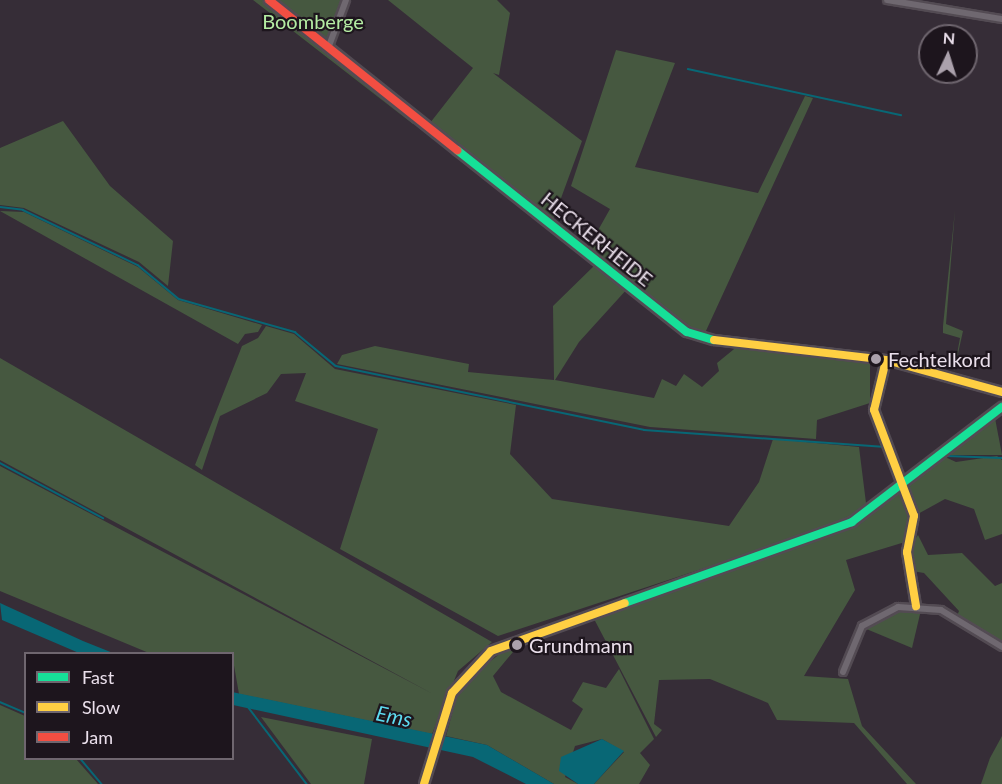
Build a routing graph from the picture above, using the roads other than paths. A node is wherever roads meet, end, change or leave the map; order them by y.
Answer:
1 (269, 0) edge
2 (346, 0) edge
3 (887, 0) edge
4 (916, 3) edge
5 (1002, 19) edge
6 (329, 46) junction
7 (886, 360) junction
8 (1002, 392) edge
9 (1002, 407) edge
10 (904, 483) junction
11 (916, 606) junction
12 (1002, 647) edge
13 (843, 672) dead end
14 (424, 784) edge

1 - 6 street, HECKERHEIDE
2 - 6 street
3 - 4 street
4 - 5 street
6 - 7 street, HECKERHEIDE
7 - 8 street, HECKERHEIDE
7 - 10 street
9 - 10 street
10 - 11 street
10 - 14 street
11 - 12 street
11 - 13 street

